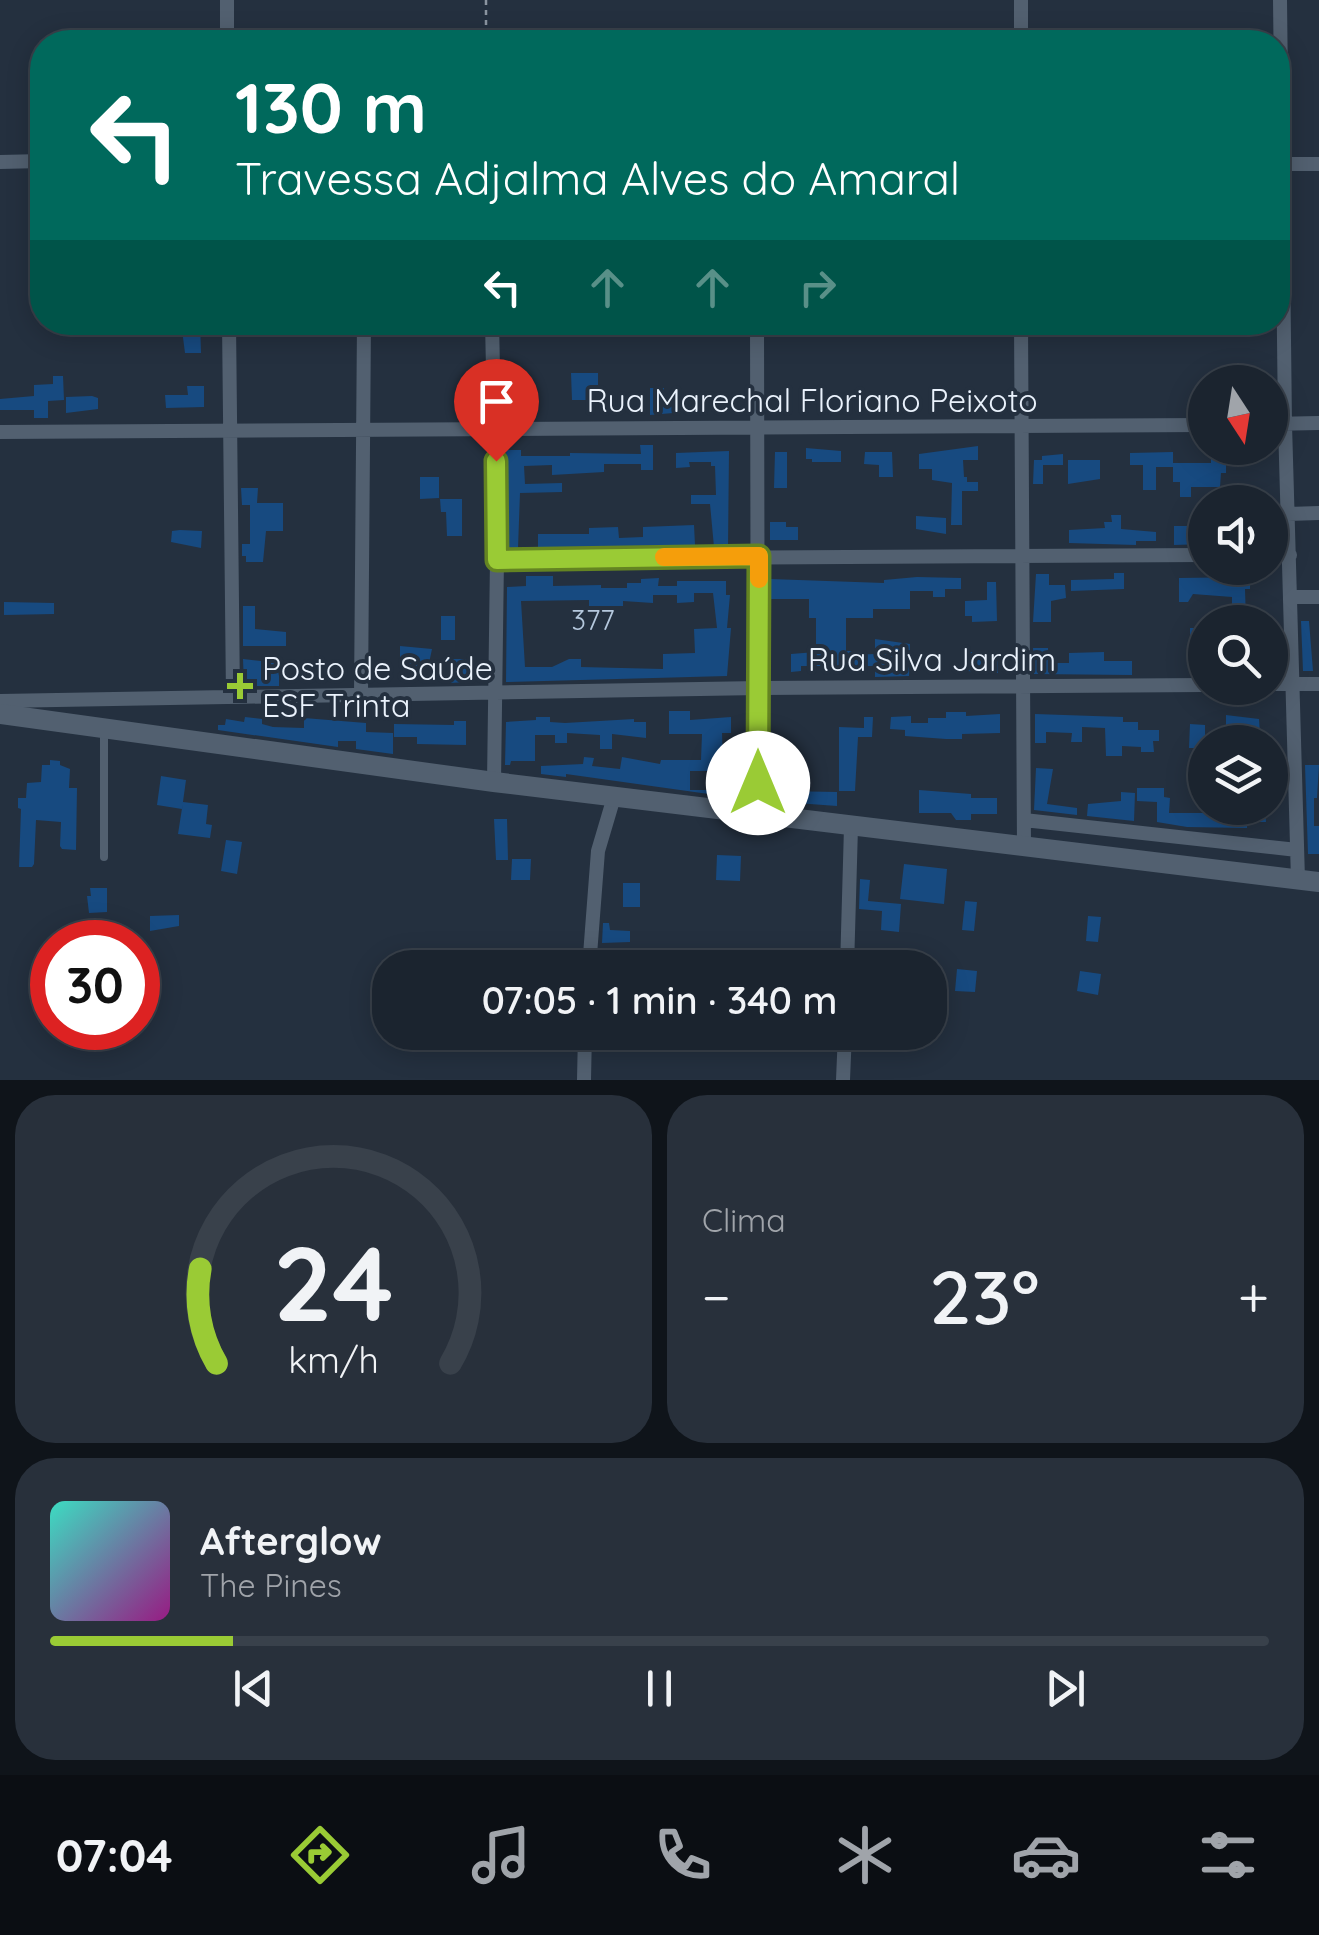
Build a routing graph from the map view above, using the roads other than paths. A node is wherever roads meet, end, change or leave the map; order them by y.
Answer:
1 (227, 0) edge
2 (1021, 0) edge
3 (1280, 0) edge
4 (227, 30) edge
5 (1021, 30) edge
6 (1280, 30) edge
7 (30, 161) edge
8 (0, 162) edge
9 (1290, 164) edge
10 (1319, 164) edge
11 (229, 335) edge
12 (364, 335) edge
13 (492, 335) edge
14 (757, 335) edge
15 (1021, 335) edge
16 (1278, 335) edge
17 (1278, 365) edge
18 (1319, 423) edge
19 (1288, 424) edge
20 (1188, 425) edge
21 (757, 426) junction
22 (496, 428) junction
23 (1022, 428) junction
24 (230, 429) junction
25 (363, 429) junction
26 (0, 432) edge
27 (1319, 513) edge
28 (1288, 514) joint
29 (1290, 555) joint
30 (759, 556) junction
31 (1188, 556) edge
32 (1024, 557) junction
33 (497, 560) junction
34 (1319, 596) edge
35 (1290, 597) junction
36 (1291, 684) junction
37 (1319, 684) edge
38 (1188, 685) edge
39 (1023, 687) junction
40 (758, 688) junction
41 (495, 692) junction
42 (361, 695) junction
43 (233, 696) junction
44 (0, 701) edge
45 (24, 709) junction
46 (0, 714) edge
47 (104, 728) junction
48 (494, 782) junction
49 (614, 797) junction
50 (758, 815) junction
51 (1024, 820) junction
52 (851, 827) junction
53 (1024, 848) junction
54 (1297, 850) junction
55 (104, 857) dead end
56 (1309, 881) edge
57 (590, 950) edge
58 (848, 950) edge
59 (585, 1050) edge
60 (844, 1050) edge
61 (584, 1080) edge
62 (843, 1080) edge

1 - 4 street
2 - 5 street
3 - 6 street
7 - 8 street
9 - 10 street
11 - 24 street
12 - 25 street
13 - 22 street
14 - 21 street
15 - 23 street
16 - 17 street
18 - 19 street
20 - 23 street, Rua Marechal Floriano Peixoto
21 - 22 street, Rua Marechal Floriano Peixoto
21 - 23 street, Rua Marechal Floriano Peixoto
21 - 30 street
22 - 25 street, Rua Marechal Floriano Peixoto
22 - 33 street
23 - 32 street
24 - 25 street, Rua Marechal Floriano Peixoto
24 - 26 street, Rua Marechal Floriano Peixoto
24 - 43 street
25 - 42 street
27 - 28 street
28 - 29 street
29 - 35 street
30 - 32 street
30 - 33 street
30 - 40 street
31 - 32 street
32 - 39 street
33 - 41 street
34 - 35 street
35 - 36 street
36 - 37 street
36 - 54 street
38 - 39 street, Rua Silva Jardim
39 - 40 street, Rua Silva Jardim
39 - 51 street
40 - 41 street, Rua Silva Jardim
40 - 50 street
41 - 42 street, Rua Silva Jardim
41 - 48 street
42 - 43 street, Rua Silva Jardim
43 - 45 street, Rua Silva Jardim
44 - 45 street, Rua Silva Jardim
45 - 46 street
45 - 47 street
47 - 48 street
47 - 55 lane
48 - 49 street
49 - 50 street
49 - 57 street
50 - 52 street
51 - 53 street
51 - 54 street
52 - 53 street
52 - 58 street
53 - 56 street
54 - 56 street
59 - 61 street
60 - 62 street

